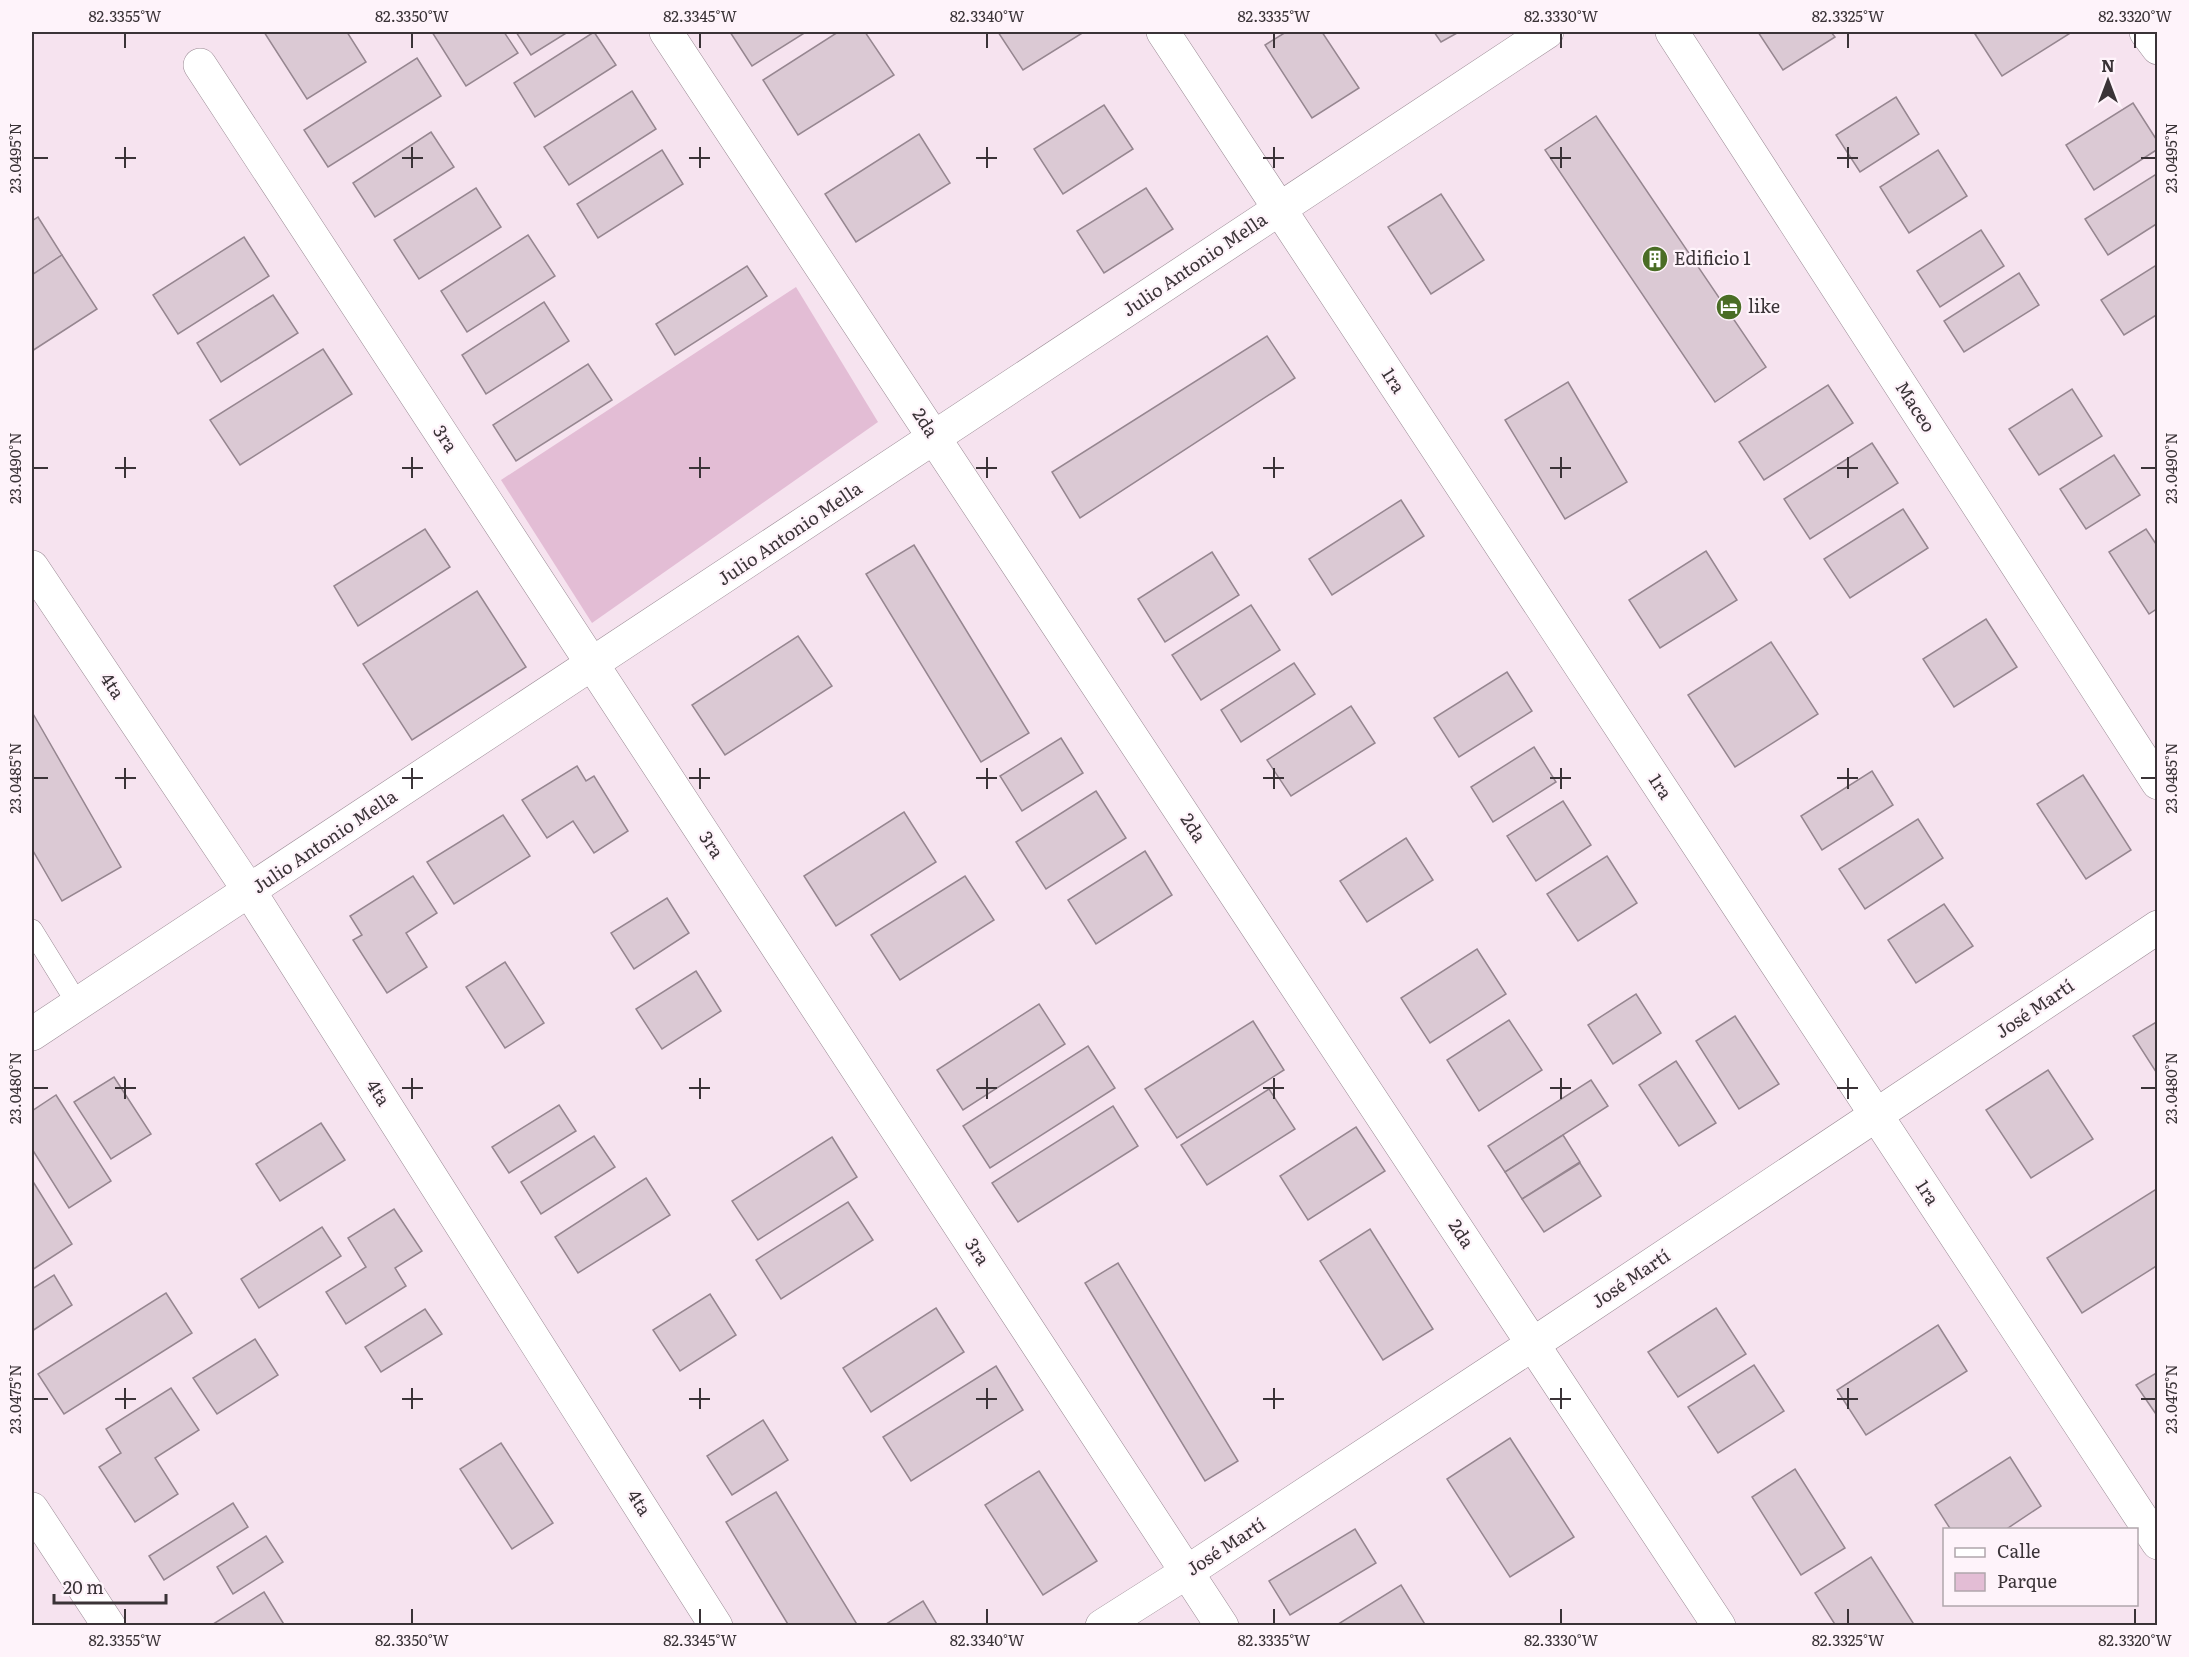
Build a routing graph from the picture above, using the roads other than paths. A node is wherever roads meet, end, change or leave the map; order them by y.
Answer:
1 (666, 32) edge
2 (1163, 32) edge
3 (1547, 32) edge
4 (1672, 32) edge
5 (2146, 32) edge
6 (2157, 48) edge
7 (200, 65) dead end
8 (1280, 209) junction
9 (935, 438) junction
10 (32, 567) edge
11 (593, 665) junction
12 (2157, 783) edge
13 (250, 892) junction
14 (2157, 927) edge
15 (32, 930) edge
16 (77, 1004) junction
17 (32, 1034) edge
18 (1876, 1116) junction
19 (1533, 1344) junction
20 (32, 1509) edge
21 (2157, 1543) edge
22 (1187, 1572) junction
23 (109, 1626) edge
24 (716, 1626) edge
25 (1102, 1626) edge
26 (1222, 1626) edge
27 (1719, 1626) edge

1 - 9 street, 2da
2 - 8 street, 1ra
3 - 8 street, Julio Antonio Mella
4 - 12 street, Maceo
5 - 6 street
7 - 11 street, 3ra
8 - 9 street, Julio Antonio Mella
8 - 18 street, 1ra
9 - 11 street, Julio Antonio Mella
9 - 19 street, 2da
10 - 13 street, 4ta
11 - 13 street, Julio Antonio Mella
11 - 22 street, 3ra
13 - 16 street, Julio Antonio Mella
13 - 24 street, 4ta
14 - 18 street, José Martí
15 - 16 lane
16 - 17 street, Julio Antonio Mella
18 - 19 street, José Martí
18 - 21 street, 1ra
19 - 22 street, José Martí
19 - 27 street, 2da
20 - 23 street
22 - 25 street, José Martí
22 - 26 street, 3ra

